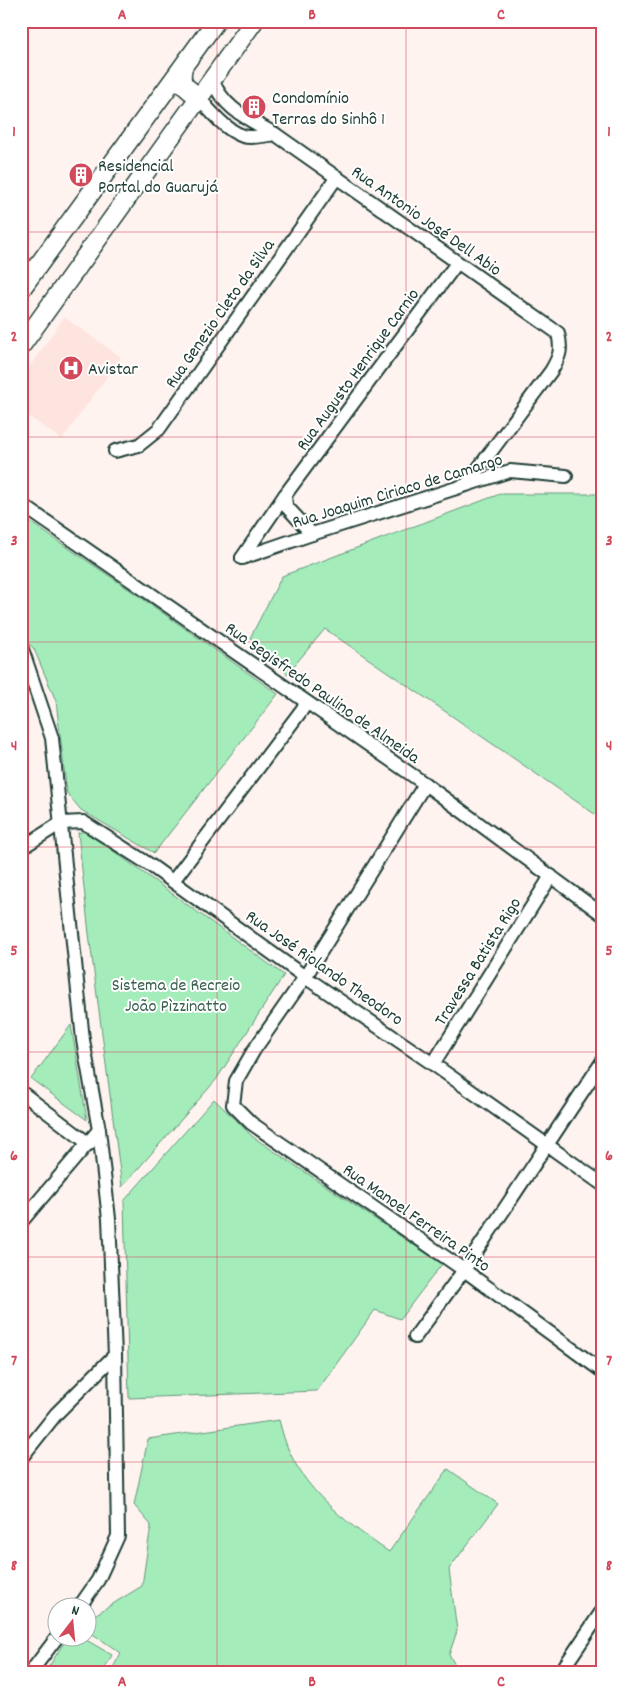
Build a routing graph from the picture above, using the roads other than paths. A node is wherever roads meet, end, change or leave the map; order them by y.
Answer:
1 (216, 21) edge
2 (254, 21) edge
3 (242, 28) edge
4 (183, 67) junction
5 (212, 80) junction
6 (199, 97) junction
7 (275, 134) junction
8 (337, 177) junction
9 (457, 263) junction
10 (21, 290) edge
11 (21, 346) edge
12 (115, 451) dead end
13 (566, 476) dead end
14 (466, 485) junction
15 (285, 496) junction
16 (21, 504) edge
17 (312, 534) junction
18 (242, 558) joint
19 (21, 646) edge
20 (307, 703) junction
21 (425, 784) junction
22 (61, 823) junction
23 (21, 850) edge
24 (551, 876) junction
25 (173, 881) junction
26 (602, 914) edge
27 (305, 977) junction
28 (602, 1062) edge
29 (433, 1064) junction
30 (21, 1092) edge
31 (99, 1130) junction
32 (88, 1144) junction
33 (547, 1145) junction
34 (602, 1184) edge
35 (21, 1222) edge
36 (464, 1270) junction
37 (415, 1337) dead end
38 (115, 1355) junction
39 (602, 1371) edge
40 (21, 1458) edge
41 (87, 1596) edge
42 (602, 1611) edge
43 (50, 1646) edge
44 (30, 1673) edge
45 (560, 1673) edge

1 - 4 main road
2 - 3 main road
3 - 5 main road
4 - 6 main road
4 - 10 main road
5 - 6 main road
5 - 7 street, Rua Antonio José Dell Abio
6 - 7 street
6 - 11 main road
7 - 8 street, Rua Antonio José Dell Abio
8 - 9 street, Rua Antonio José Dell Abio
8 - 12 street, Rua Genezio Cleto da Silva
9 - 14 street, Rua Antonio José Dell Abio
9 - 15 street, Rua Augusto Henrique Carnio
13 - 14 street, Rua Joaquim Ciriaco de Camargo
14 - 17 street, Rua Joaquim Ciriaco de Camargo
15 - 17 street
15 - 18 street, Rua Augusto Henrique Carnio
16 - 20 street, Rua Segisfredo Paulino de Almeida
17 - 18 street, Rua Joaquim Ciriaco de Camargo
19 - 22 street
20 - 21 street, Rua Segisfredo Paulino de Almeida
20 - 25 street
21 - 24 street, Rua Segisfredo Paulino de Almeida
21 - 27 street
22 - 23 street
22 - 25 street, Rua José Riolando Theodoro
22 - 31 street
24 - 26 street, Rua Segisfredo Paulino de Almeida
24 - 29 street, Travessa Batista Rigo
25 - 27 street, Rua José Riolando Theodoro
27 - 29 street, Rua José Riolando Theodoro
27 - 36 street, Rua Manoel Ferreira Pinto
28 - 33 street
29 - 33 street, Rua José Riolando Theodoro
30 - 32 street
31 - 32 street
31 - 38 street
32 - 35 street
33 - 34 street, Rua José Riolando Theodoro
33 - 36 street
36 - 37 street
36 - 39 street, Rua Manoel Ferreira Pinto
38 - 40 street
38 - 41 street
42 - 45 street
43 - 44 street

